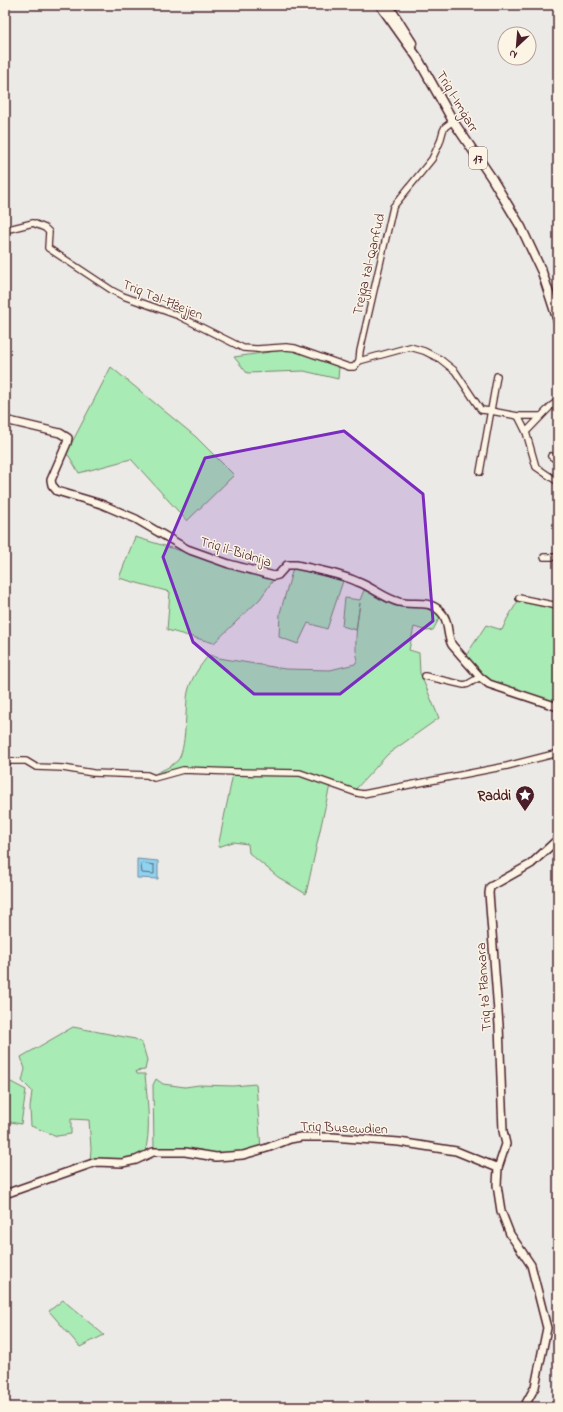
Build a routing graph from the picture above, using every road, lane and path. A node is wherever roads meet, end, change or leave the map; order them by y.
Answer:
1 (380, 5) edge
2 (388, 5) edge
3 (453, 121) junction
4 (5, 230) edge
5 (558, 302) edge
6 (558, 321) edge
7 (359, 361) junction
8 (497, 376) dead end
9 (558, 401) edge
10 (491, 410) junction
11 (518, 416) junction
12 (540, 416) junction
13 (5, 420) edge
14 (526, 432) junction
15 (551, 456) dead end
16 (558, 462) edge
17 (480, 472) dead end
18 (558, 482) edge
19 (544, 557) dead end
20 (558, 557) edge
21 (519, 598) dead end
22 (558, 606) edge
23 (425, 676) dead end
24 (480, 677) junction
25 (558, 707) edge
26 (558, 753) edge
27 (5, 761) edge
28 (558, 839) edge
29 (498, 1168) junction
30 (5, 1194) edge
31 (524, 1407) edge

1 - 3 main road, Triq l-Imġarr / 17
2 - 5 main road, Triq l-Imġarr / 17
3 - 6 main road, Triq l-Imġarr / 17
3 - 7 street, Trejqa tal-Qanfud
4 - 7 street, Triq Tal-Ħżejjen
7 - 10 street
8 - 10 street
9 - 12 street
10 - 11 street
10 - 17 street
11 - 12 street
11 - 14 street
12 - 14 street
13 - 24 street, Triq il-Bidnija
14 - 18 street
15 - 16 street
19 - 20 street
21 - 22 street
23 - 24 street
24 - 25 street, Triq il-Bidnija
26 - 27 street
28 - 29 street, Triq ta' Ħanxara
29 - 30 street, Triq Busewdien
29 - 31 street

